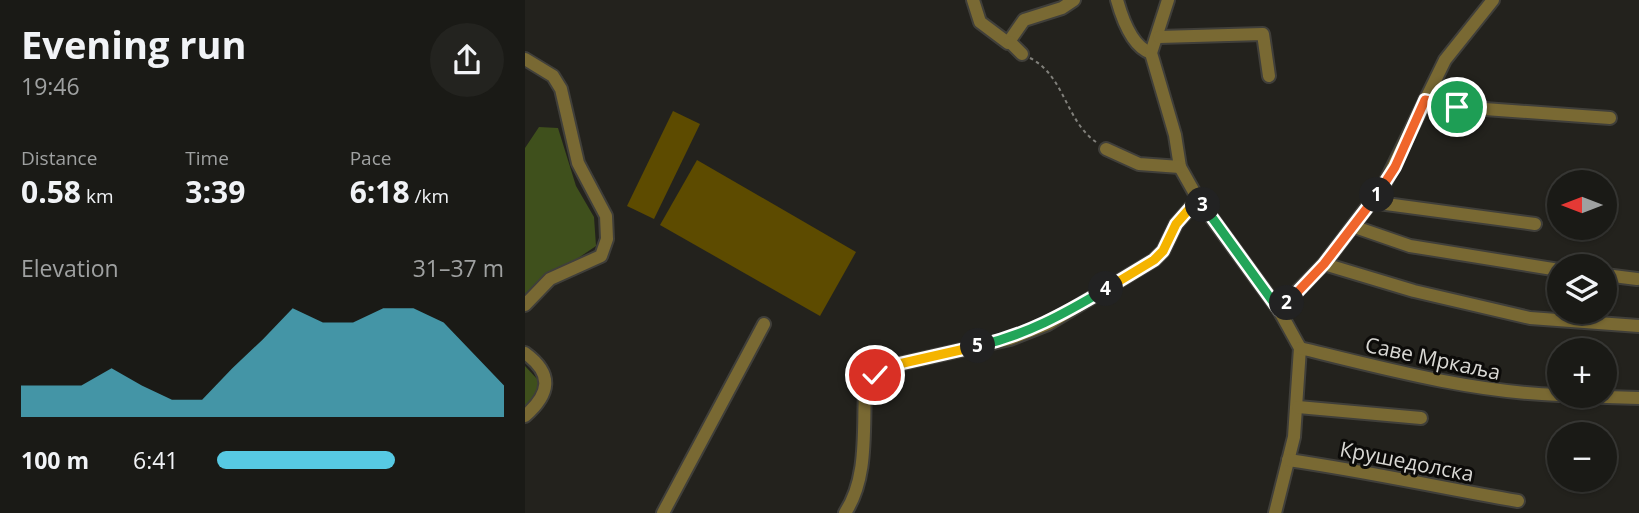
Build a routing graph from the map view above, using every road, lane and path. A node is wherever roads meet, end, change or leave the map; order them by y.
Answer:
1 (972, 0) edge
2 (1074, 0) edge
3 (1117, 0) edge
4 (1168, 0) edge
5 (1493, 0) edge
6 (1159, 37) junction
7 (1010, 43) junction
8 (1021, 54) joint
9 (1151, 54) junction
10 (525, 59) edge
11 (1269, 76) dead end
12 (1425, 100) junction
13 (1610, 118) dead end
14 (1106, 149) joint
15 (1180, 167) junction
16 (1198, 199) junction
17 (1371, 202) junction
18 (1535, 224) dead end
19 (1355, 227) junction
20 (1324, 264) junction
21 (1547, 268) edge
22 (1617, 276) edge
23 (1637, 279) edge
24 (525, 304) edge
25 (1279, 310) junction
26 (764, 324) dead end
27 (1639, 326) edge
28 (1300, 348) junction
29 (525, 353) edge
30 (1547, 395) edge
31 (1617, 397) edge
32 (1639, 398) edge
33 (1298, 407) junction
34 (525, 416) edge
35 (1421, 418) dead end
36 (1288, 460) junction
37 (1518, 501) dead end
38 (663, 513) edge
39 (845, 513) edge
40 (1275, 513) edge

1 - 7 street
2 - 7 street
3 - 9 street
4 - 6 street
5 - 12 street
6 - 9 street
6 - 11 street
7 - 8 street
8 - 14 path
9 - 15 street
10 - 24 street
12 - 13 street
12 - 17 street
14 - 15 street
15 - 16 street
16 - 25 street
16 - 39 street
17 - 18 street
17 - 19 street
19 - 20 street
19 - 21 street
20 - 25 street
20 - 27 street
22 - 23 street
25 - 28 street
26 - 38 street
28 - 30 street, Саве Мркаља
28 - 33 street
29 - 34 street
31 - 32 street
33 - 35 street
33 - 36 street
36 - 37 street, Крушедолска
36 - 40 street

